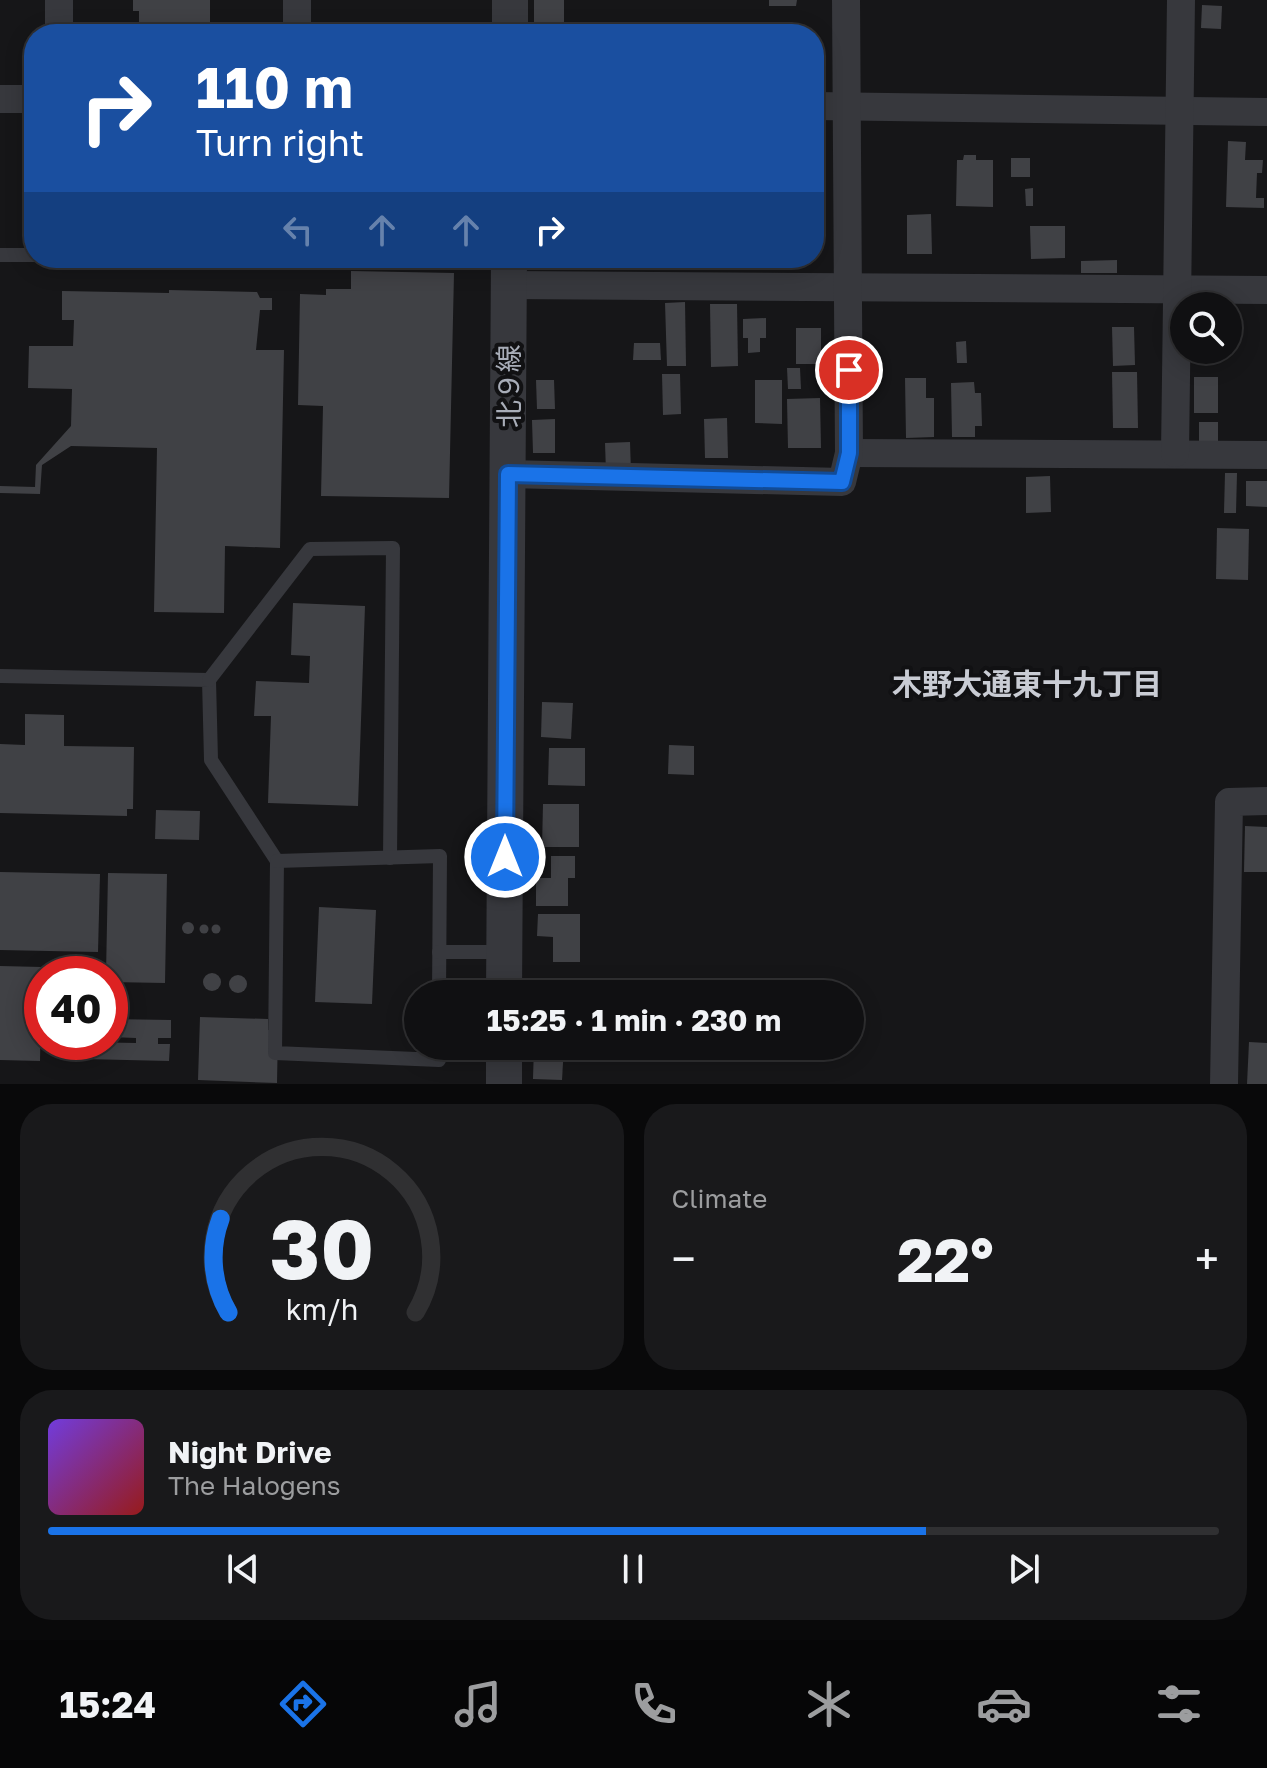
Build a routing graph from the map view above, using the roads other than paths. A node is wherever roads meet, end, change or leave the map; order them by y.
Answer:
1 (59, 0) edge
2 (297, 0) edge
3 (510, 0) edge
4 (846, 0) edge
5 (1181, 0) edge
6 (59, 24) edge
7 (297, 24) edge
8 (510, 24) edge
9 (0, 99) edge
10 (24, 99) edge
11 (824, 106) edge
12 (847, 107) junction
13 (1180, 110) junction
14 (1267, 112) edge
15 (0, 255) edge
16 (24, 255) edge
17 (509, 272) edge
18 (849, 286) junction
19 (1177, 289) junction
20 (1267, 290) edge
21 (849, 453) junction
22 (1175, 453) junction
23 (1267, 455) edge
24 (508, 474) junction
25 (0, 676) edge
26 (209, 680) junction
27 (1267, 801) edge
28 (390, 858) junction
29 (277, 861) junction
30 (439, 952) junction
31 (505, 953) junction
32 (439, 980) edge
33 (504, 980) edge
34 (404, 1059) edge
35 (504, 1060) edge
36 (504, 1084) edge
37 (1224, 1084) edge

1 - 6 street
2 - 7 street
3 - 8 street
4 - 12 street
5 - 13 street
9 - 10 street
11 - 12 street
12 - 13 street
12 - 18 street
13 - 14 street
13 - 19 street
15 - 16 lane
17 - 18 street
17 - 24 street, 北９線
18 - 19 street
18 - 21 street
19 - 20 street
19 - 22 street
21 - 22 street
21 - 24 street
22 - 23 street
24 - 31 street, 北９線
25 - 26 lane
26 - 28 lane
26 - 29 lane
27 - 37 street
28 - 29 lane
28 - 30 lane
29 - 34 lane
30 - 31 lane
30 - 32 lane
31 - 33 street, 北９線
35 - 36 street

